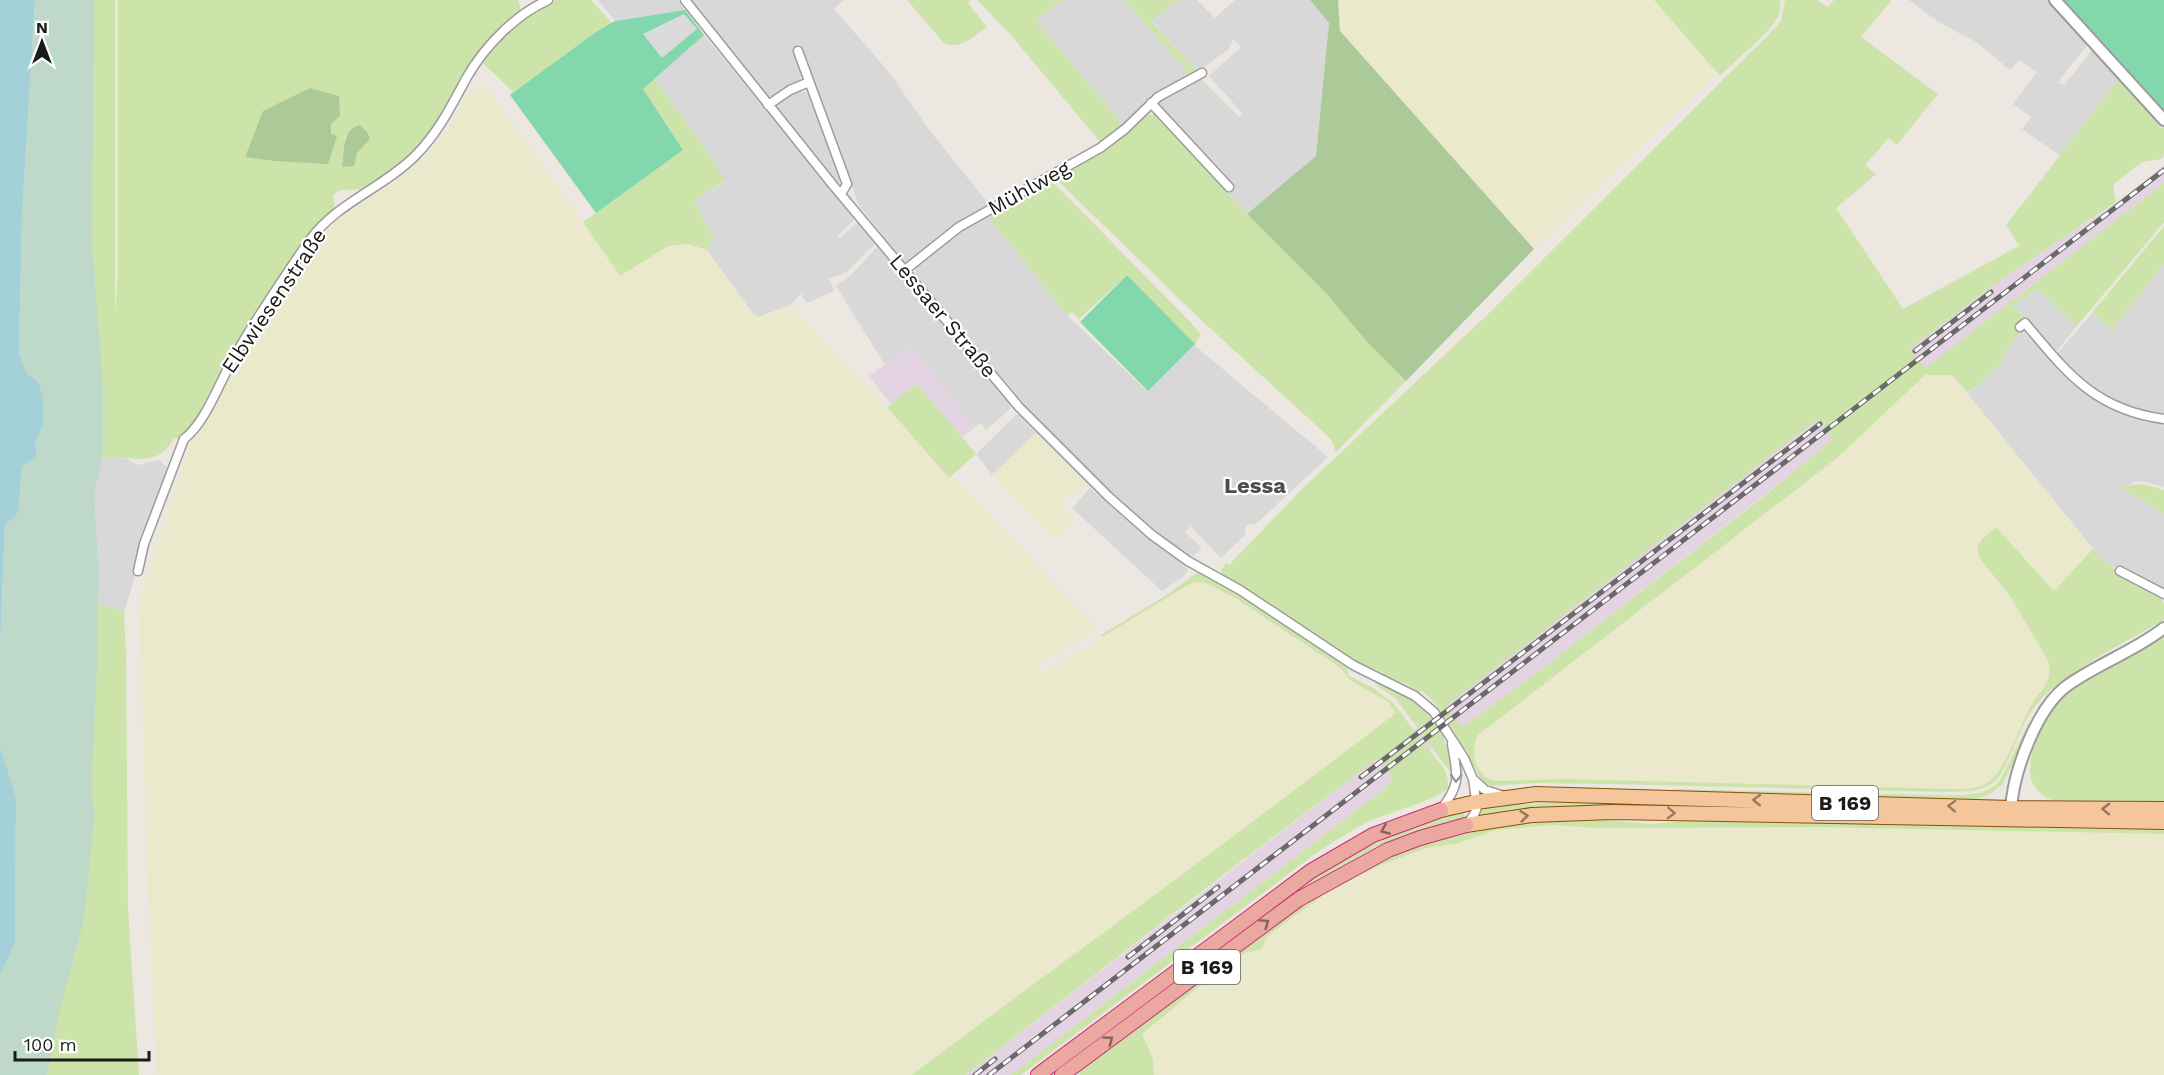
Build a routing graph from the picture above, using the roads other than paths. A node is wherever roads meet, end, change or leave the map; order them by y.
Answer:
1 (549, 0) edge
2 (686, 0) edge
3 (2055, 0) edge
4 (798, 51) dead end
5 (1202, 73) dead end
6 (809, 82) junction
7 (1151, 103) junction
8 (768, 105) junction
9 (2164, 120) edge
10 (1229, 187) dead end
11 (841, 194) junction
12 (905, 270) junction
13 (2020, 327) dead end
14 (2164, 419) edge
15 (138, 571) dead end
16 (2120, 571) dead end
17 (2164, 594) edge
18 (2164, 628) edge
19 (1452, 740) junction
20 (1473, 778) junction
21 (1507, 797) junction
22 (1476, 802) junction
23 (2011, 807) junction
24 (2164, 809) edge
25 (1441, 810) junction
26 (1991, 819) junction
27 (2164, 822) edge
28 (1466, 825) junction
29 (1038, 1075) edge
30 (1062, 1075) edge

1 - 15 street, Elbwiesenstraße
2 - 8 street, Lessaer Straße
3 - 9 street
4 - 6 street
5 - 7 street, Mühlweg
6 - 8 street
6 - 11 street
7 - 10 street
7 - 12 street, Mühlweg
8 - 11 street, Lessaer Straße
11 - 12 street, Lessaer Straße
12 - 19 street, Lessaer Straße
13 - 14 street
16 - 17 street
18 - 23 street
19 - 20 street, Lessaer Straße
19 -> 25 street
20 - 21 street
20 - 22 street
21 - 22 main road, B 169
23 -> 21 main road, B 169
22 - 25 main road, B 169
22 - 28 street
24 -> 23 main road, B 169
23 - 26 main road
25 -> 29 highway, B 169
26 - 27 main road, B 169
28 -> 26 main road, B 169
30 -> 28 highway, B 169

